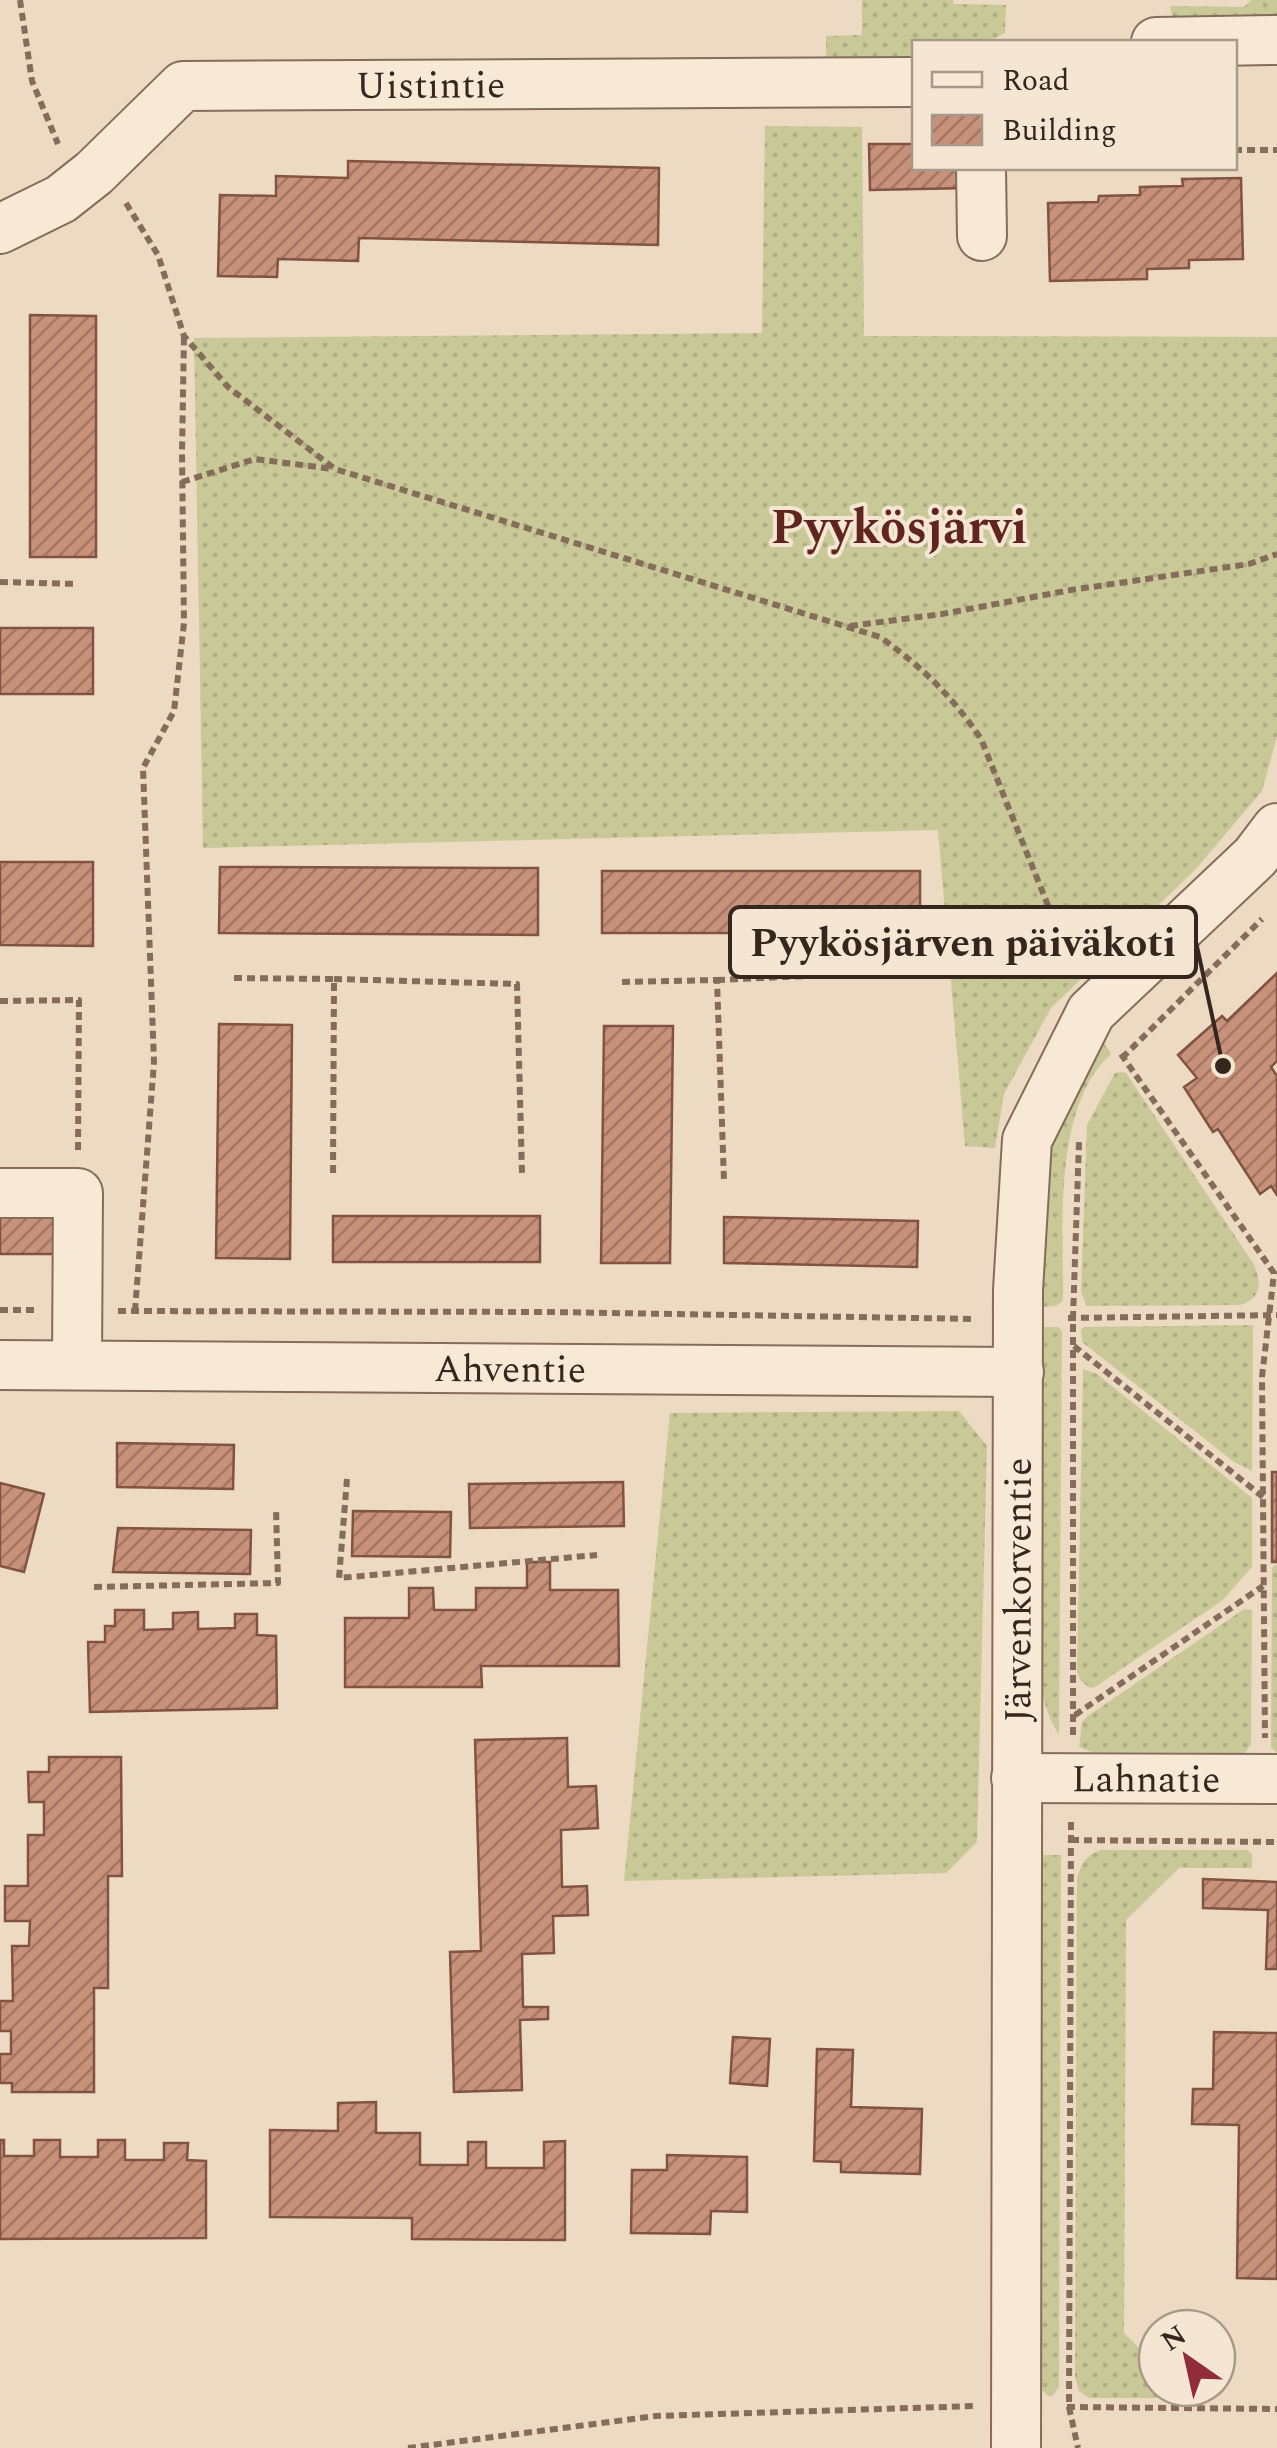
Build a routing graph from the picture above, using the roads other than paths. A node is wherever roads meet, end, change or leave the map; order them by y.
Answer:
1 (1277, 40) edge
2 (1237, 41) edge
3 (912, 82) edge
4 (981, 170) edge
5 (0, 229) edge
6 (982, 236) dead end
7 (1277, 828) edge
8 (0, 1193) edge
9 (77, 1364) junction
10 (0, 1365) edge
11 (1019, 1372) junction
12 (1016, 1778) junction
13 (1271, 1779) edge
14 (1016, 2426) edge

1 - 2 street
3 - 5 street, Uistintie
4 - 6 street
7 - 11 street, Järvenkorventie
8 - 9 street
9 - 10 street, Ahventie
9 - 11 street, Ahventie
11 - 12 street, Järvenkorventie
12 - 13 street, Lahnatie
12 - 14 street, Järvenkorventie

